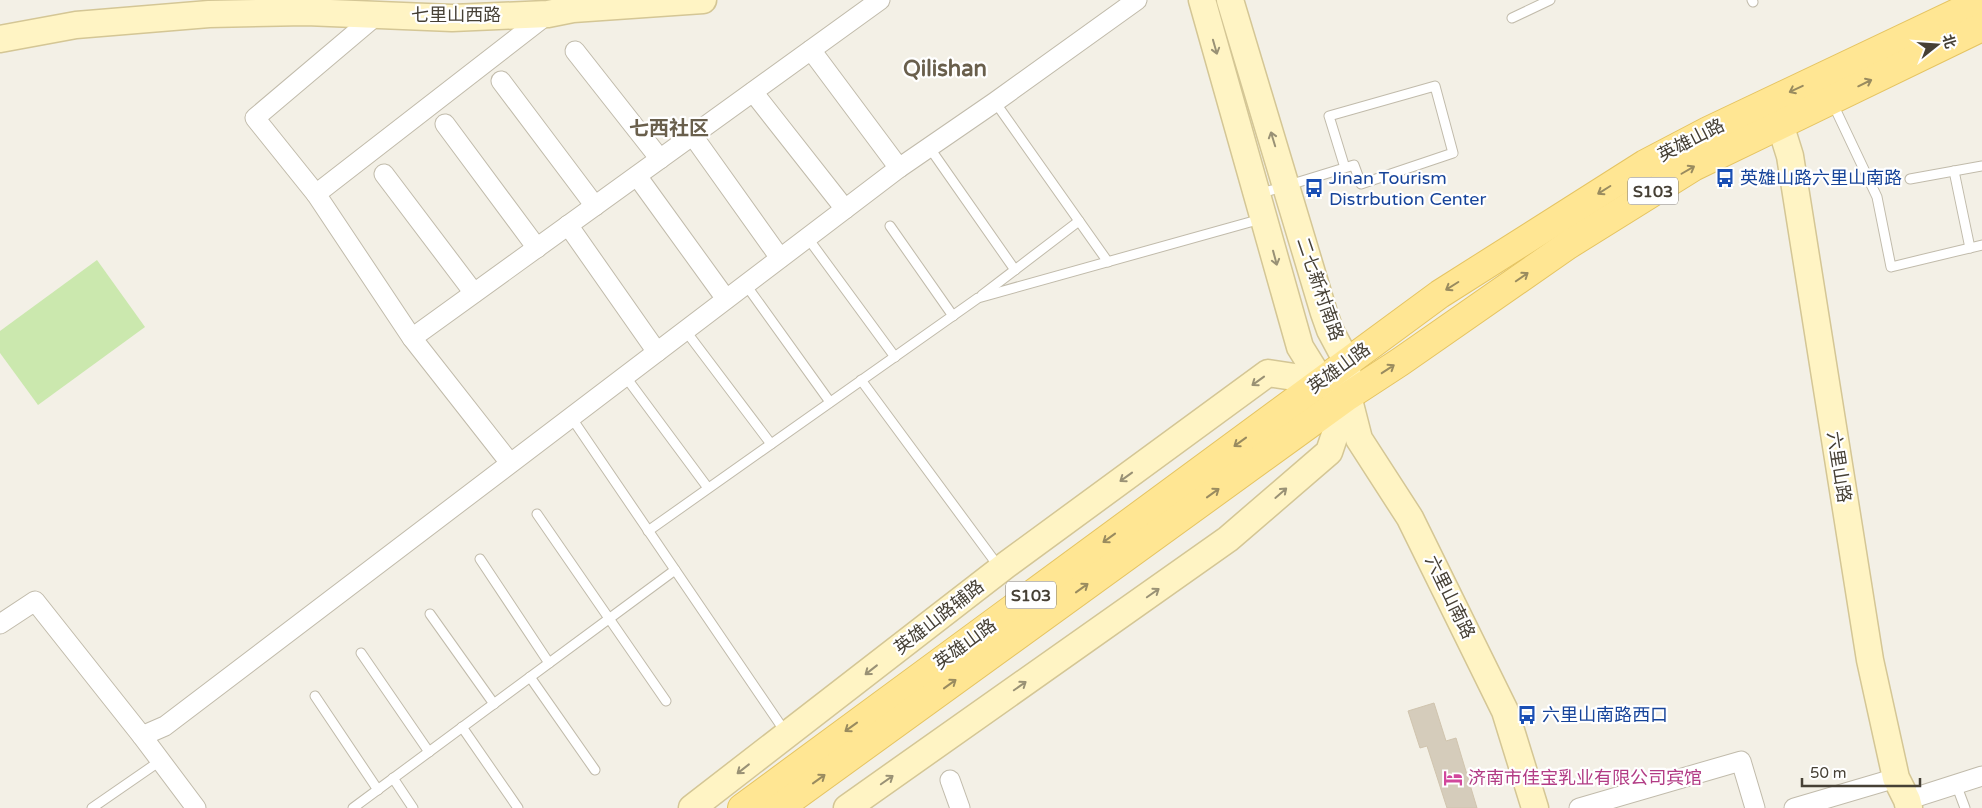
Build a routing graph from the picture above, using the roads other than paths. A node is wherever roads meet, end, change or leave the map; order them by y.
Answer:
1 (702, 0) edge
2 (880, 0) edge
3 (1137, 0) edge
4 (1202, 0) edge
5 (1230, 0) edge
6 (1550, 0) edge
7 (1982, 1) edge
8 (410, 8) edge
9 (378, 14) junction
10 (548, 14) junction
11 (1512, 18) dead end
12 (1982, 27) edge
13 (0, 39) edge
14 (811, 50) junction
15 (575, 51) dead end
16 (501, 82) dead end
17 (753, 92) junction
18 (1831, 99) junction
19 (995, 102) junction
20 (445, 124) dead end
21 (1780, 124) junction
22 (693, 136) junction
23 (929, 147) junction
24 (660, 159) junction
25 (1982, 166) edge
26 (899, 168) junction
27 (1344, 168) junction
28 (1954, 171) junction
29 (384, 174) dead end
30 (637, 176) junction
31 (1910, 179) dead end
32 (1287, 186) junction
33 (316, 194) junction
34 (1257, 194) junction
35 (595, 206) junction
36 (845, 209) junction
37 (1264, 219) junction
38 (1079, 221) junction
39 (568, 225) junction
40 (890, 226) dead end
41 (807, 237) junction
42 (1982, 245) edge
43 (537, 248) junction
44 (1970, 248) junction
45 (780, 258) junction
46 (1108, 262) junction
47 (1015, 270) junction
48 (746, 285) junction
49 (474, 294) junction
50 (978, 298) junction
51 (726, 299) junction
52 (953, 316) junction
53 (685, 330) junction
54 (412, 338) junction
55 (657, 352) junction
56 (895, 356) junction
57 (1347, 362) junction
58 (625, 376) junction
59 (862, 380) junction
60 (1321, 381) junction
61 (1348, 396) junction
62 (830, 402) junction
63 (571, 417) junction
64 (771, 444) junction
65 (510, 463) junction
66 (708, 488) junction
67 (537, 514) dead end
68 (648, 530) junction
69 (480, 559) dead end
70 (1001, 569) junction
71 (675, 570) junction
72 (430, 614) dead end
73 (610, 618) junction
74 (0, 624) edge
75 (361, 653) dead end
76 (549, 663) junction
77 (530, 677) junction
78 (315, 696) dead end
79 (666, 701) dead end
80 (494, 704) junction
81 (462, 727) junction
82 (787, 734) junction
83 (142, 736) junction
84 (429, 752) junction
85 (160, 760) junction
86 (595, 770) dead end
87 (1982, 776) edge
88 (393, 778) junction
89 (950, 780) dead end
90 (1956, 784) junction
91 (378, 790) junction
92 (1904, 795) edge
93 (97, 807) edge
94 (196, 808) edge
95 (353, 808) edge
96 (413, 808) edge
97 (518, 808) edge
98 (692, 808) edge
99 (742, 808) edge
100 (779, 808) edge
101 (847, 808) edge
102 (960, 808) edge
103 (1534, 808) edge
104 (1579, 808) edge
105 (1755, 808) edge
106 (1794, 808) edge
107 (1965, 808) edge

1 - 10 street, 七里山西路
2 - 14 street
3 - 19 street
4 -> 34 street, 二七新村南路
32 -> 5 street, 二七新村南路
6 - 11 lane
7 -> 57 main road, 英雄山路 / S103
8 - 9 street, 七里山西路
8 - 10 street, 七里山西路
9 - 13 street, 七里山西路
9 - 33 street
10 - 33 street
18 -> 12 main road, 英雄山路 / S103
14 - 17 street
14 - 26 street
15 - 24 street
16 - 35 street
17 - 22 street
17 - 36 street
18 - 21 main road, 英雄山路 / S103
18 - 44 lane
19 - 23 street
19 - 38 lane
20 - 43 street
61 -> 21 main road, 英雄山路 / S103
21 - 92 street, 六里山路
22 - 24 street
22 - 45 street
23 - 26 street
23 - 47 lane
24 - 30 street
25 - 28 lane
26 - 36 street
27 - 27 lane
27 - 32 lane
28 - 31 lane
28 - 44 lane
29 - 49 street
30 - 35 street
30 - 51 street
32 - 34 lane
32 - 57 street, 二七新村南路
33 - 54 street
34 - 37 street, 二七新村南路
35 - 39 street
36 - 41 street
37 - 46 lane
37 -> 60 street, 二七新村南路
38 - 46 lane
38 - 47 lane
39 - 43 street
39 - 55 street
40 - 52 lane
41 - 45 street
41 - 56 lane
42 - 44 lane
43 - 49 street
45 - 48 street
46 - 50 lane
47 - 50 lane
48 - 51 street
48 - 62 lane
49 - 54 street
50 - 52 lane
51 - 53 street
52 - 56 lane
53 - 55 street
53 - 64 lane
54 - 65 street
55 - 58 street
56 - 59 lane
57 - 60 main road, 英雄山路 / S103
57 - 61 street, 二七新村南路
58 - 63 street
58 - 66 lane
59 - 62 lane
59 - 70 lane
60 - 61 street, 二七新村南路
60 -> 70 street, 英雄山路辅路
60 -> 99 main road, 英雄山路 / S103
100 -> 61 main road, 英雄山路 / S103
101 -> 61 street
61 - 103 street, 六里山南路
62 - 64 lane
63 - 65 street
63 - 68 lane
64 - 66 lane
65 - 83 street
66 - 68 lane
67 - 73 lane
68 - 71 lane
69 - 76 lane
70 -> 82 street, 英雄山路辅路
71 - 73 lane
71 - 82 lane
72 - 80 lane
73 - 76 lane
73 - 79 lane
74 - 83 street
75 - 84 lane
76 - 77 lane
77 - 80 lane
77 - 86 lane
78 - 91 lane
80 - 81 lane
81 - 84 lane
81 - 97 lane
82 -> 98 street, 英雄山路辅路
83 - 85 street
84 - 88 lane
85 - 93 lane
85 - 94 street
87 - 90 street
88 - 91 lane
88 - 96 lane
89 - 102 street
90 - 92 street
90 - 107 lane
91 - 95 lane
92 - 106 street
104 - 105 street

